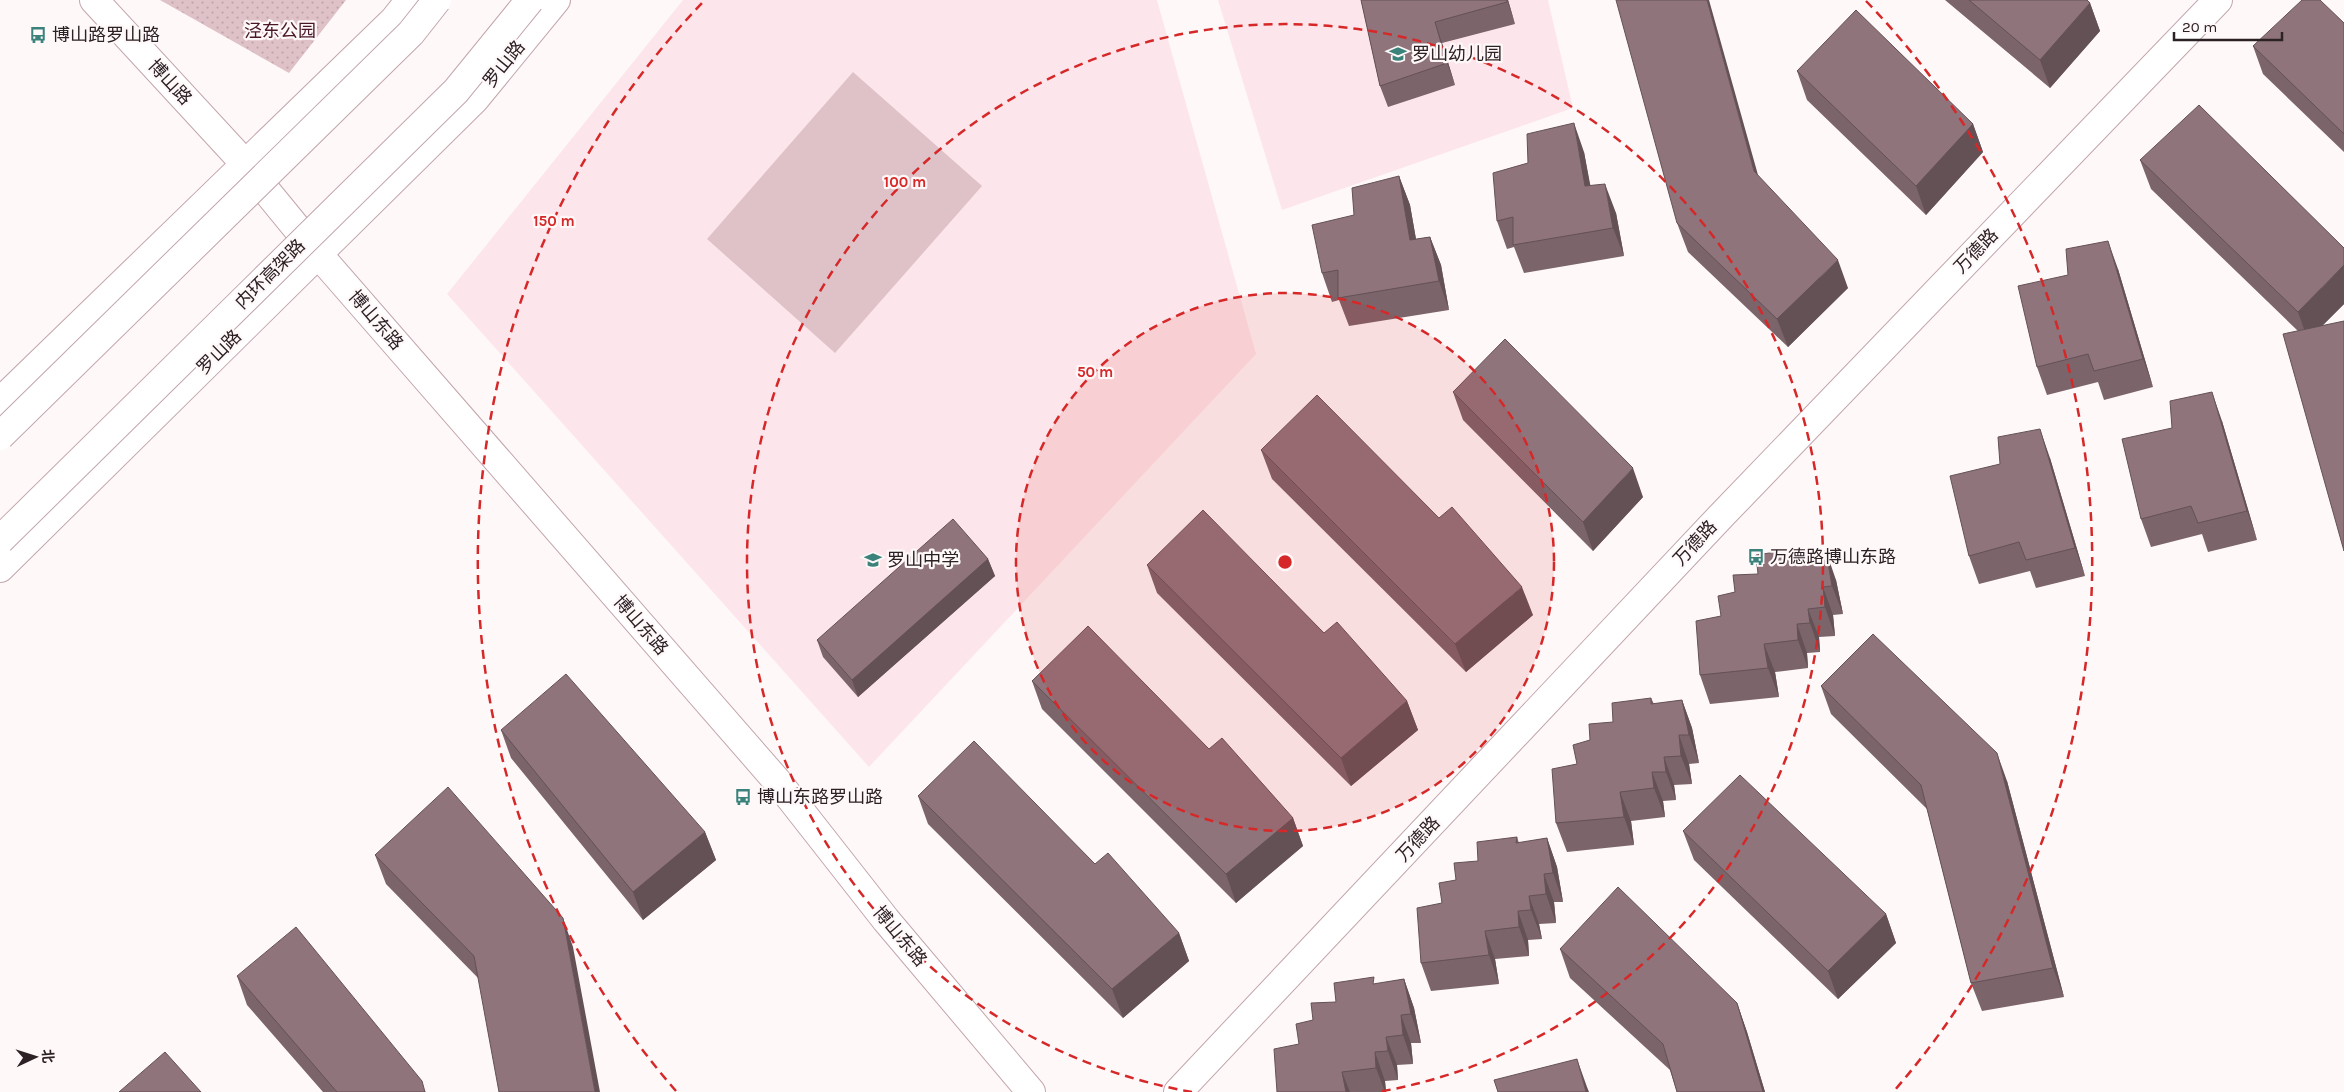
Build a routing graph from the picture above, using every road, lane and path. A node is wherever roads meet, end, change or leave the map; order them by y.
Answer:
1 (94, 0) edge
2 (410, 0) edge
3 (438, 0) edge
4 (530, 0) edge
5 (556, 0) edge
6 (2218, 0) edge
7 (244, 165) junction
8 (318, 254) junction
9 (0, 402) edge
10 (0, 436) edge
11 (0, 540) edge
12 (0, 568) edge
13 (1031, 1092) edge
14 (1178, 1092) edge

1 - 7 main road, 博山路
2 - 7 main road
3 - 10 main road, bridge
4 - 11 main road, 内环高架路, bridge
5 - 8 main road, 罗山路
6 - 14 main road, 万德路
7 - 8 main road, 博山东路
7 - 9 main road
8 - 12 main road, 罗山路
8 - 13 main road, 博山东路

